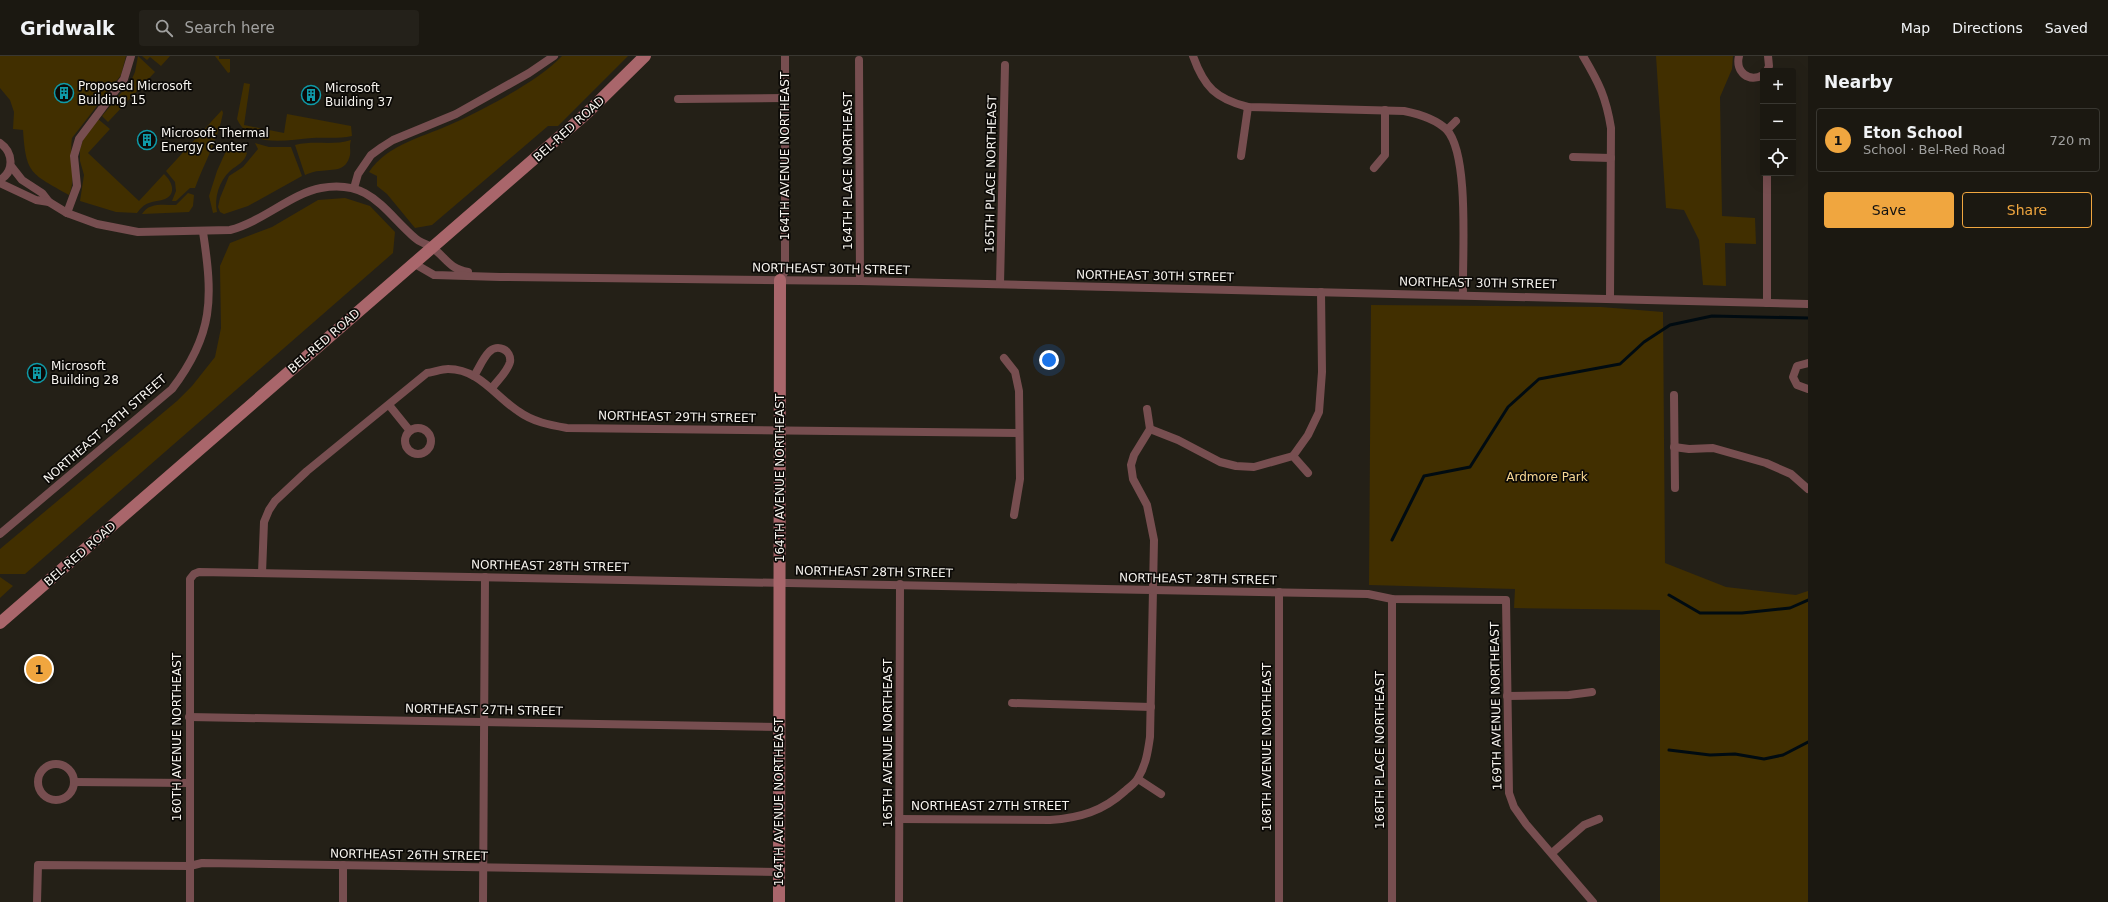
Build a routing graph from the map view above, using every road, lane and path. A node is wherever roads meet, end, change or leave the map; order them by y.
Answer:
1 (131, 56) edge
2 (554, 56) edge
3 (645, 56) edge
4 (785, 56) edge
5 (1193, 56) edge
6 (1583, 56) edge
7 (1739, 56) edge
8 (1768, 56) edge
9 (859, 60) dead end
10 (1005, 64) dead end
11 (1768, 68) edge
12 (1760, 78) edge
13 (785, 98) junction
14 (678, 99) dead end
15 (1248, 107) junction
16 (1385, 110) junction
17 (1456, 121) dead end
18 (1447, 130) junction
19 (0, 143) edge
20 (1241, 156) dead end
21 (1573, 157) dead end
22 (1611, 158) junction
23 (11, 166) junction
24 (1374, 168) dead end
25 (1767, 176) edge
26 (0, 182) edge
27 (354, 188) junction
28 (49, 202) junction
29 (66, 213) junction
30 (203, 232) junction
31 (433, 248) junction
32 (415, 264) junction
33 (500, 277) junction
34 (780, 280) junction
35 (860, 282) junction
36 (1000, 284) junction
37 (1321, 292) junction
38 (1463, 295) junction
39 (1610, 298) junction
40 (1767, 303) junction
41 (1808, 304) edge
42 (1004, 358) dead end
43 (1808, 362) edge
44 (474, 376) junction
45 (492, 388) junction
46 (1808, 389) edge
47 (1674, 395) dead end
48 (389, 405) junction
49 (1147, 410) dead end
50 (1150, 428) junction
51 (779, 430) junction
52 (410, 431) dead end
53 (1019, 433) junction
54 (1674, 447) junction
55 (1293, 456) junction
56 (1308, 473) dead end
57 (1675, 488) dead end
58 (1808, 489) edge
59 (1014, 514) dead end
60 (0, 534) edge
61 (262, 573) junction
62 (194, 574) joint
63 (485, 577) junction
64 (780, 581) junction
65 (900, 584) junction
66 (1154, 591) junction
67 (1279, 592) junction
68 (1392, 599) junction
69 (1506, 600) joint
70 (0, 623) edge
71 (1592, 692) dead end
72 (1507, 696) junction
73 (1012, 703) dead end
74 (1151, 707) junction
75 (189, 717) junction
76 (484, 722) junction
77 (779, 727) junction
78 (1138, 779) junction
79 (74, 782) junction
80 (189, 783) junction
81 (1161, 794) dead end
82 (899, 819) junction
83 (1599, 819) dead end
84 (1552, 853) junction
85 (190, 866) junction
86 (343, 866) junction
87 (483, 868) junction
88 (779, 872) junction
89 (38, 902) edge
90 (190, 902) edge
91 (343, 902) edge
92 (483, 902) edge
93 (779, 902) edge
94 (899, 902) edge
95 (1279, 902) edge
96 (1392, 902) edge
97 (1593, 902) edge

1 - 29 street
2 - 27 street
3 - 31 main road, BEL-RED ROAD
4 - 13 street, 164TH AVENUE NORTHEAST
5 - 15 street
6 - 22 street
7 - 12 street
8 - 11 street
9 - 35 street, 164TH PLACE NORTHEAST
10 - 36 street, 165TH PLACE NORTHEAST
13 - 14 street
13 - 34 street, 164TH AVENUE NORTHEAST
15 - 16 street
15 - 20 street
16 - 18 street
16 - 24 street
17 - 18 street
18 - 38 street
19 - 23 street
21 - 22 street
22 - 39 street
23 - 26 street
23 - 28 street
25 - 40 street
26 - 28 street
27 - 30 street
27 - 31 street, NORTHEAST 30TH STREET
28 - 29 street
29 - 30 street
30 - 60 street, NORTHEAST 28TH STREET
31 - 32 main road, BEL-RED ROAD
31 - 33 street, NORTHEAST 30TH STREET
32 - 33 street, NORTHEAST 30TH STREET
32 - 70 main road, BEL-RED ROAD
33 - 34 street, NORTHEAST 30TH STREET
34 - 35 street, NORTHEAST 30TH STREET
34 - 51 main road, 164TH AVENUE NORTHEAST
35 - 36 street, NORTHEAST 30TH STREET
36 - 37 street, NORTHEAST 30TH STREET
37 - 38 street, NORTHEAST 30TH STREET
37 - 55 street
38 - 39 street, NORTHEAST 30TH STREET
39 - 40 street, NORTHEAST 30TH STREET
40 - 41 street, NORTHEAST 30TH STREET
42 - 53 street
43 - 46 street
44 - 45 street, NORTHEAST 29TH STREET
44 - 45 street
44 - 48 street, NORTHEAST 29TH STREET
45 - 51 street, NORTHEAST 29TH STREET
47 - 54 street
48 - 52 street
48 - 61 street
49 - 50 street
50 - 55 street
50 - 66 street
51 - 53 street, NORTHEAST 29TH STREET
51 - 64 main road, 164TH AVENUE NORTHEAST
53 - 59 street
54 - 57 street
54 - 58 street
55 - 56 street
61 - 62 street, NORTHEAST 28TH STREET
61 - 63 street, NORTHEAST 28TH STREET
62 - 75 street, 160TH AVENUE NORTHEAST
63 - 64 street, NORTHEAST 28TH STREET
63 - 76 street
64 - 65 street, NORTHEAST 28TH STREET
64 - 77 main road, 164TH AVENUE NORTHEAST
65 - 66 street, NORTHEAST 28TH STREET
65 - 82 street, 165TH AVENUE NORTHEAST
66 - 67 street, NORTHEAST 28TH STREET
66 - 74 street
67 - 68 street, NORTHEAST 28TH STREET
67 - 95 street, 168TH AVENUE NORTHEAST
68 - 69 street, NORTHEAST 28TH STREET
68 - 96 street, 168TH PLACE NORTHEAST
69 - 72 street, 169TH AVENUE NORTHEAST
71 - 72 street
72 - 84 street, 169TH AVENUE NORTHEAST
73 - 74 street
74 - 78 street
75 - 76 street, NORTHEAST 27TH STREET
75 - 80 street, 160TH AVENUE NORTHEAST
76 - 77 street, NORTHEAST 27TH STREET
76 - 87 street
77 - 88 main road, 164TH AVENUE NORTHEAST
78 - 81 street
78 - 82 street, NORTHEAST 27TH STREET
79 - 79 street
79 - 80 street
80 - 85 street, 160TH AVENUE NORTHEAST
82 - 94 street, 165TH AVENUE NORTHEAST
83 - 84 street
84 - 97 street, 169TH AVENUE NORTHEAST
85 - 86 street, NORTHEAST 26TH STREET
85 - 89 street, NORTHEAST 26TH STREET
85 - 90 street, 160TH AVENUE NORTHEAST
86 - 87 street, NORTHEAST 26TH STREET
86 - 91 street
87 - 88 street, NORTHEAST 26TH STREET
87 - 92 street
88 - 93 main road, 164TH AVENUE NORTHEAST

